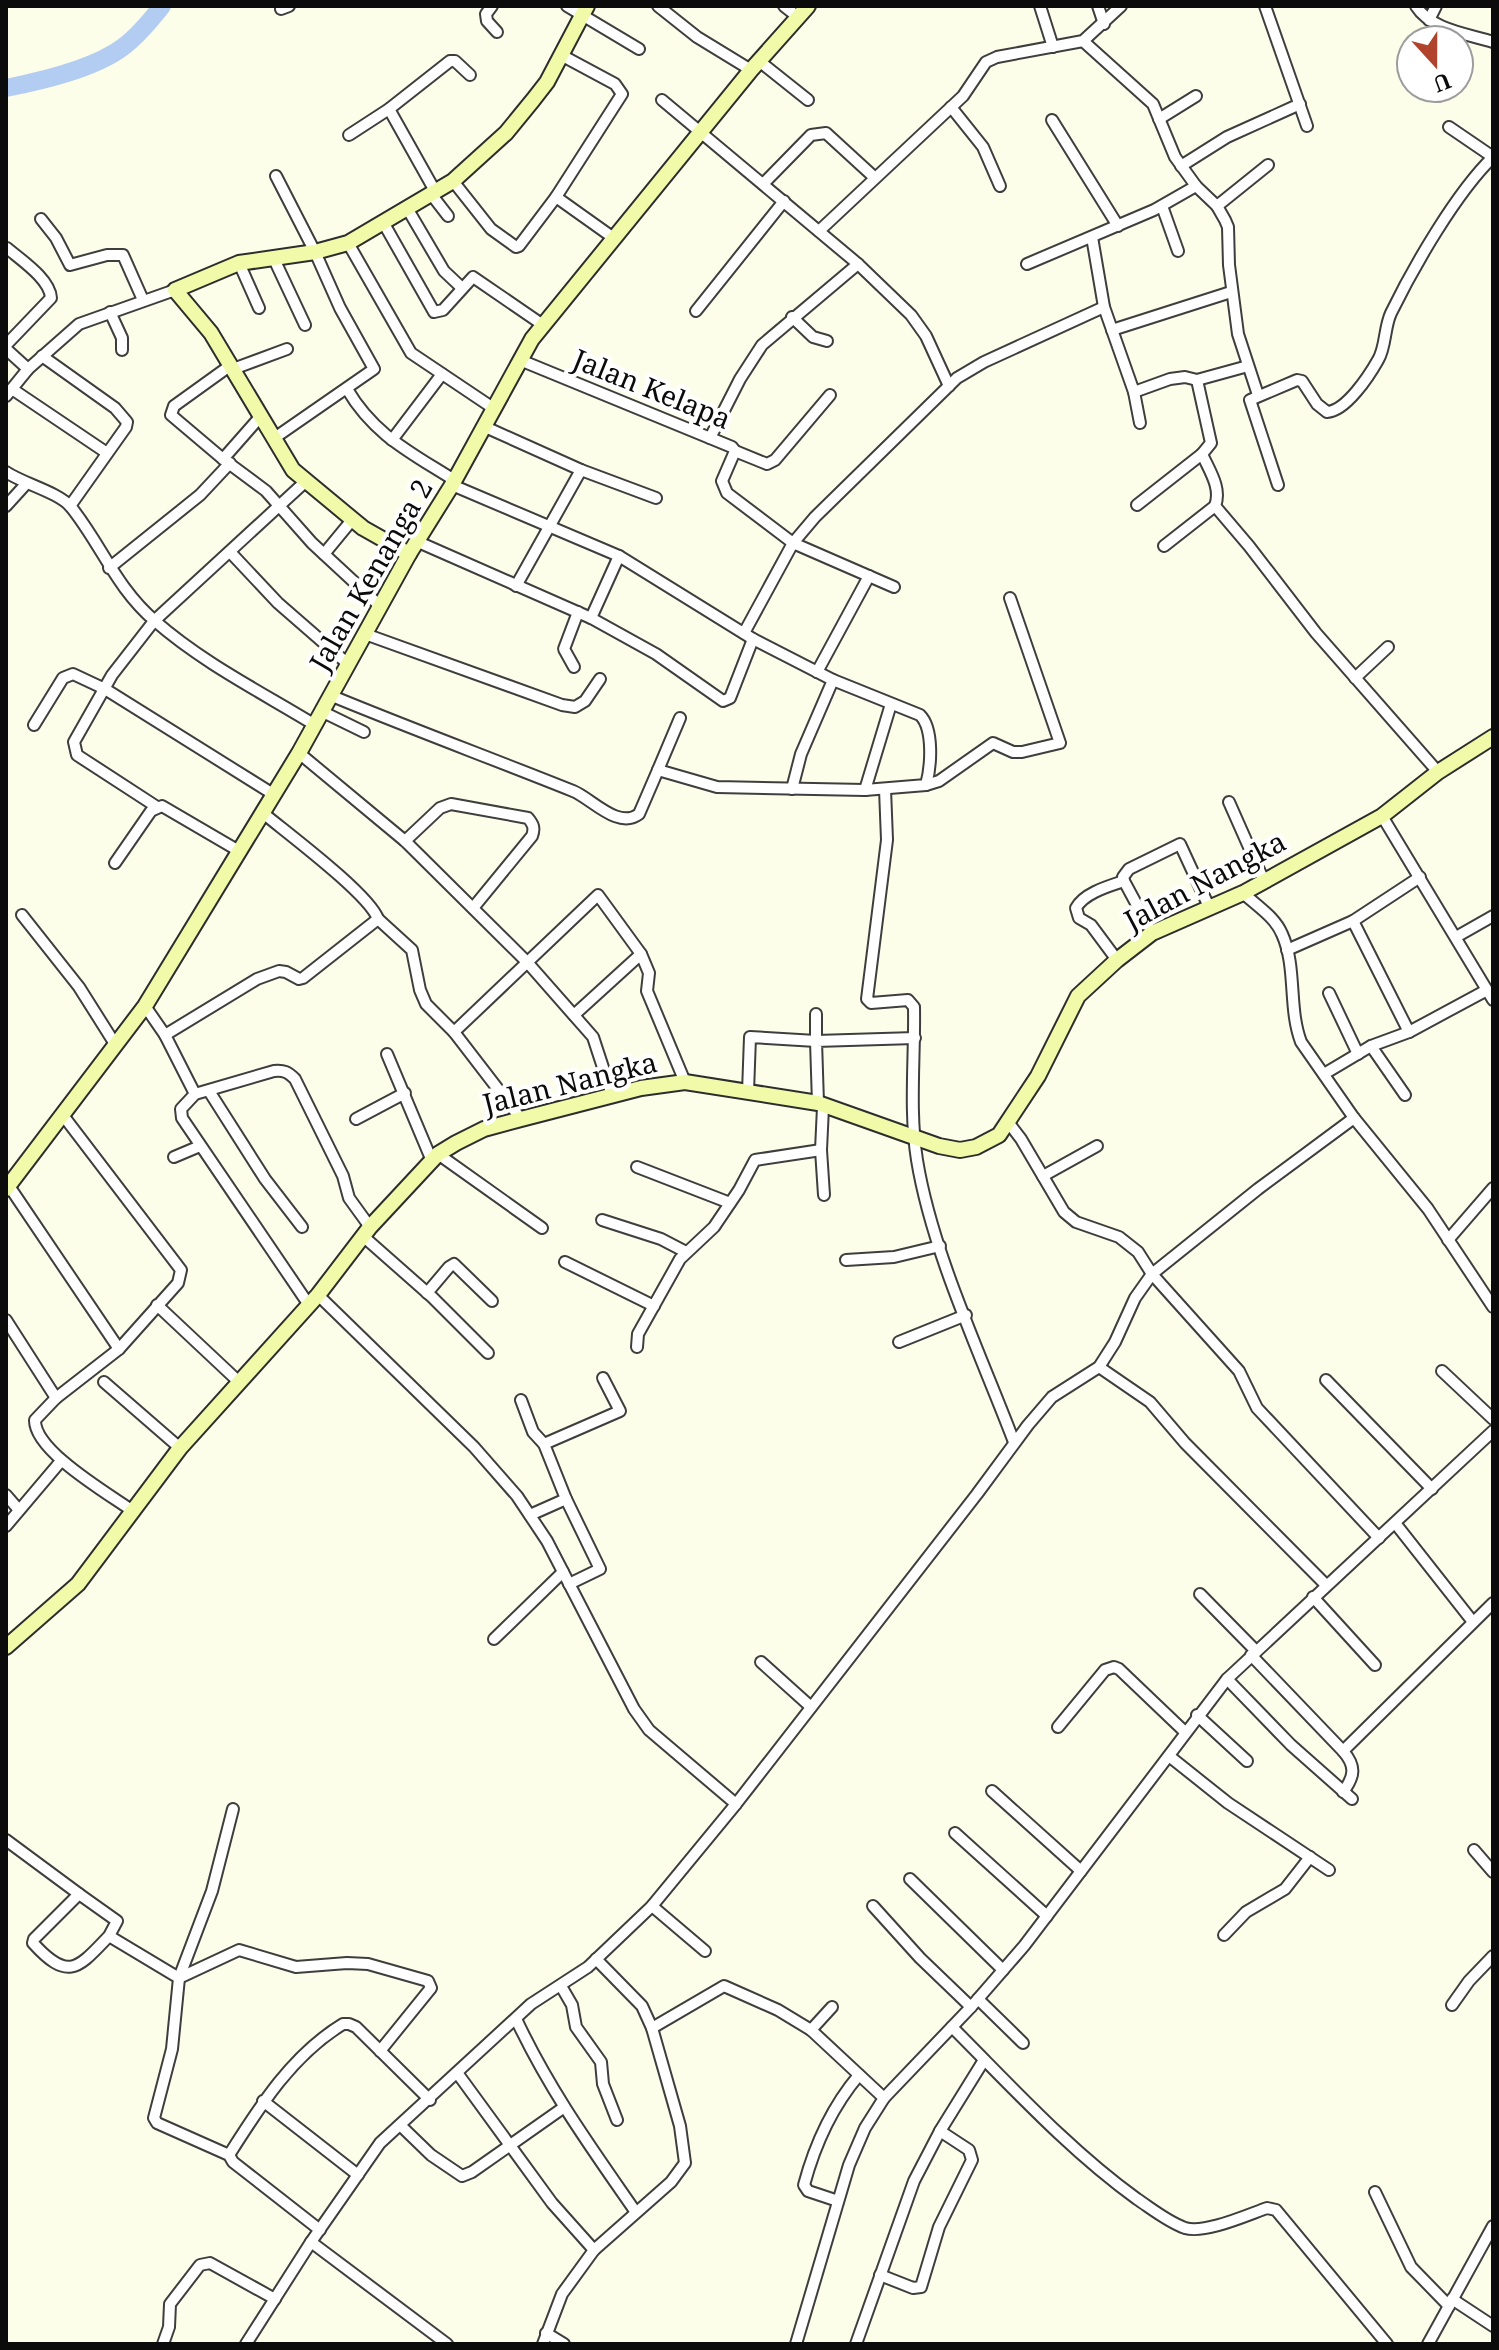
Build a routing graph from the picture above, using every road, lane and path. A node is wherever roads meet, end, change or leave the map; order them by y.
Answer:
1 (492, 6) edge
2 (567, 6) edge
3 (658, 6) edge
4 (784, 6) edge
5 (1040, 6) edge
6 (1098, 6) edge
7 (1121, 6) edge
8 (1265, 6) edge
9 (1416, 6) edge
10 (1436, 6) edge
11 (584, 11) edge
12 (803, 12) edge
13 (1429, 20) junction
14 (1104, 24) junction
15 (497, 32) dead end
16 (1083, 41) junction
17 (1493, 42) edge
18 (1053, 47) junction
19 (639, 49) dead end
20 (561, 55) junction
21 (755, 66) junction
22 (470, 75) dead end
23 (1196, 96) dead end
24 (662, 100) dead end
25 (808, 100) dead end
26 (1300, 104) junction
27 (951, 107) junction
28 (389, 109) junction
29 (1159, 119) junction
30 (1052, 120) dead end
31 (1307, 126) dead end
32 (1449, 127) dead end
33 (702, 133) junction
34 (349, 135) dead end
35 (1493, 157) edge
36 (1268, 165) dead end
37 (1181, 166) junction
38 (276, 176) dead end
39 (874, 177) junction
40 (453, 181) junction
41 (763, 184) junction
42 (1000, 186) dead end
43 (1196, 186) junction
44 (433, 192) junction
45 (556, 197) junction
46 (784, 201) junction
47 (1162, 206) junction
48 (1217, 206) junction
49 (407, 208) junction
50 (448, 216) dead end
51 (41, 219) dead end
52 (383, 222) junction
53 (1118, 226) junction
54 (819, 231) junction
55 (1092, 237) junction
56 (615, 239) junction
57 (348, 243) junction
58 (7, 248) edge
59 (1178, 251) dead end
60 (315, 252) junction
61 (274, 259) junction
62 (239, 263) junction
63 (858, 264) junction
64 (1027, 264) dead end
65 (462, 288) junction
66 (175, 290) junction
67 (1231, 292) junction
68 (143, 300) junction
69 (1104, 307) junction
70 (259, 308) dead end
71 (696, 311) dead end
72 (110, 312) junction
73 (792, 317) junction
74 (305, 325) dead end
75 (543, 325) junction
76 (1112, 330) junction
77 (827, 341) dead end
78 (6, 347) edge
79 (287, 349) dead end
80 (122, 350) dead end
81 (42, 356) junction
82 (520, 360) junction
83 (1248, 366) junction
84 (232, 367) junction
85 (28, 369) junction
86 (442, 374) junction
87 (1197, 380) junction
88 (949, 386) junction
89 (347, 389) junction
90 (1134, 392) junction
91 (9, 393) edge
92 (830, 395) dead end
93 (1258, 395) junction
94 (493, 408) junction
95 (260, 417) junction
96 (1140, 423) dead end
97 (483, 426) junction
98 (710, 438) junction
99 (273, 439) junction
100 (392, 440) junction
101 (735, 451) junction
102 (107, 453) junction
103 (1202, 454) junction
104 (226, 461) junction
105 (581, 470) junction
106 (6, 472) edge
107 (305, 482) junction
108 (453, 482) junction
109 (26, 484) junction
110 (1278, 485) dead end
111 (656, 498) dead end
112 (1137, 505) dead end
113 (6, 506) edge
114 (70, 506) junction
115 (1215, 506) junction
116 (281, 507) junction
117 (352, 520) junction
118 (548, 528) junction
119 (793, 543) junction
120 (1164, 546) dead end
121 (412, 548) junction
122 (231, 553) junction
123 (324, 554) junction
124 (619, 556) junction
125 (109, 568) junction
126 (869, 576) junction
127 (516, 586) junction
128 (894, 587) dead end
129 (1010, 598) dead end
130 (380, 606) junction
131 (578, 612) junction
132 (591, 618) junction
133 (154, 621) junction
134 (365, 634) junction
135 (748, 636) junction
136 (1388, 647) dead end
137 (348, 664) junction
138 (574, 667) dead end
139 (817, 672) junction
140 (1355, 678) junction
141 (600, 679) dead end
142 (833, 680) junction
143 (105, 689) junction
144 (332, 696) junction
145 (891, 704) junction
146 (680, 718) dead end
147 (319, 719) junction
148 (34, 725) dead end
149 (364, 732) dead end
150 (1493, 737) edge
151 (299, 753) junction
152 (658, 770) junction
153 (1438, 772) junction
154 (926, 785) junction
155 (792, 789) junction
156 (885, 789) junction
157 (865, 790) junction
158 (273, 794) junction
159 (1229, 802) dead end
160 (157, 807) junction
161 (263, 813) junction
162 (1382, 816) junction
163 (405, 841) junction
164 (239, 851) junction
165 (115, 863) dead end
166 (1420, 877) junction
167 (1124, 881) junction
168 (1264, 881) junction
169 (1243, 893) junction
170 (473, 908) junction
171 (1210, 909) junction
172 (22, 915) dead end
173 (1493, 916) edge
174 (378, 919) junction
175 (1353, 921) junction
176 (1152, 933) junction
177 (1456, 937) junction
178 (1287, 950) junction
179 (641, 954) junction
180 (1117, 960) junction
181 (527, 962) junction
182 (1487, 990) junction
183 (1329, 993) dead end
184 (1493, 1000) edge
185 (145, 1006) junction
186 (816, 1014) dead end
187 (574, 1015) junction
188 (454, 1032) junction
189 (1409, 1032) junction
190 (165, 1035) junction
191 (915, 1038) junction
192 (816, 1041) junction
193 (115, 1044) junction
194 (1371, 1046) junction
195 (387, 1054) dead end
196 (1358, 1054) junction
197 (1324, 1074) junction
198 (685, 1082) junction
199 (209, 1091) junction
200 (748, 1092) junction
201 (405, 1093) junction
202 (195, 1094) junction
203 (612, 1095) junction
204 (1405, 1095) dead end
205 (821, 1105) junction
206 (62, 1114) junction
207 (1354, 1118) junction
208 (356, 1119) dead end
209 (521, 1119) junction
210 (1008, 1122) junction
211 (915, 1138) junction
212 (200, 1146) junction
213 (1097, 1146) dead end
214 (821, 1150) junction
215 (174, 1157) dead end
216 (435, 1158) junction
217 (637, 1167) dead end
218 (1043, 1176) junction
219 (8, 1188) edge
220 (1493, 1188) edge
221 (824, 1195) dead end
222 (730, 1203) junction
223 (602, 1220) dead end
224 (302, 1227) dead end
225 (542, 1228) dead end
226 (367, 1232) junction
227 (1448, 1240) junction
228 (940, 1246) junction
229 (686, 1252) junction
230 (846, 1260) dead end
231 (565, 1262) dead end
232 (1152, 1274) junction
233 (427, 1293) junction
234 (314, 1300) junction
235 (492, 1301) dead end
236 (1491, 1301) edge
237 (157, 1305) junction
238 (654, 1306) junction
239 (966, 1315) junction
240 (6, 1320) edge
241 (899, 1342) dead end
242 (637, 1347) dead end
243 (119, 1349) junction
244 (488, 1353) dead end
245 (1099, 1367) junction
246 (1442, 1371) dead end
247 (603, 1378) dead end
248 (1326, 1380) dead end
249 (104, 1382) dead end
250 (239, 1382) junction
251 (56, 1398) junction
252 (521, 1400) dead end
253 (1493, 1419) edge
254 (1493, 1431) edge
255 (1014, 1442) junction
256 (544, 1444) junction
257 (1489, 1444) edge
258 (180, 1448) junction
259 (61, 1461) junction
260 (1432, 1489) junction
261 (6, 1495) edge
262 (566, 1499) junction
263 (19, 1510) junction
264 (134, 1512) junction
265 (530, 1515) junction
266 (1395, 1523) junction
267 (6, 1526) edge
268 (1379, 1538) junction
269 (563, 1572) junction
270 (569, 1584) junction
271 (1326, 1585) junction
272 (1200, 1594) dead end
273 (1313, 1597) junction
274 (1493, 1603) edge
275 (1473, 1622) junction
276 (494, 1639) dead end
277 (6, 1647) edge
278 (1253, 1652) junction
279 (761, 1662) dead end
280 (1375, 1665) dead end
281 (1227, 1679) junction
282 (811, 1707) junction
283 (1197, 1715) junction
284 (1058, 1727) dead end
285 (1185, 1732) junction
286 (1343, 1751) junction
287 (1169, 1756) junction
288 (1247, 1761) dead end
289 (992, 1791) dead end
290 (736, 1804) junction
291 (233, 1809) dead end
292 (955, 1833) dead end
293 (6, 1840) edge
294 (1474, 1850) dead end
295 (1310, 1857) junction
296 (1329, 1870) dead end
297 (1081, 1871) junction
298 (1493, 1872) edge
299 (910, 1879) dead end
300 (79, 1894) junction
301 (652, 1906) junction
302 (873, 1906) dead end
303 (1047, 1916) junction
304 (1224, 1935) dead end
305 (109, 1936) junction
306 (705, 1951) dead end
307 (1493, 1956) edge
308 (596, 1959) junction
309 (1003, 1970) junction
310 (179, 1978) junction
311 (561, 1986) junction
312 (974, 2003) junction
313 (1452, 2005) dead end
314 (832, 2007) dead end
315 (516, 2019) junction
316 (952, 2027) junction
317 (652, 2028) junction
318 (811, 2030) junction
319 (1023, 2043) dead end
320 (380, 2051) junction
321 (984, 2060) junction
322 (458, 2074) junction
323 (859, 2075) junction
324 (884, 2098) junction
325 (430, 2100) junction
326 (263, 2101) junction
327 (563, 2108) junction
328 (617, 2120) dead end
329 (400, 2125) junction
330 (940, 2131) junction
331 (510, 2144) junction
332 (229, 2155) junction
333 (358, 2175) junction
334 (1375, 2192) dead end
335 (838, 2201) junction
336 (635, 2211) junction
337 (1493, 2226) edge
338 (320, 2230) junction
339 (311, 2242) junction
340 (594, 2250) junction
341 (880, 2275) junction
342 (275, 2299) junction
343 (1451, 2302) junction
344 (1493, 2326) edge
345 (545, 2338) edge
346 (1380, 2342) edge
347 (163, 2344) edge
348 (246, 2344) edge
349 (447, 2344) edge
350 (564, 2344) edge
351 (796, 2344) edge
352 (856, 2344) edge
353 (1428, 2344) edge

1 - 15 street
2 - 11 street
3 - 21 street
4 - 12 street
5 - 18 street
6 - 14 street
7 - 14 street
8 - 26 street
9 - 13 street
10 - 13 street
11 - 19 street
11 - 20 street
12 - 21 street, Jalan Kenanga 2
13 - 17 street
14 - 16 street
16 - 18 street
16 - 29 street
18 - 27 street
20 - 40 street
20 - 45 street
21 - 25 street
21 - 33 street, Jalan Kenanga 2
22 - 28 street
23 - 29 street
24 - 33 street
26 - 31 street
26 - 37 street
27 - 39 street
27 - 42 street
28 - 34 street
28 - 44 street
29 - 37 street
30 - 53 street
32 - 35 street
33 - 41 street
33 - 56 street, Jalan Kenanga 2
35 - 93 street
36 - 48 street
37 - 43 street
38 - 60 street
39 - 41 street
39 - 54 street
40 - 44 street
40 - 45 street
41 - 46 street
43 - 47 street
43 - 48 street
44 - 49 street
44 - 50 street
45 - 56 street
46 - 54 street
46 - 71 street
47 - 53 street
47 - 59 street
48 - 67 street
49 - 52 street
49 - 65 street
51 - 68 street
52 - 57 street
52 - 65 street
53 - 55 street
54 - 63 street
55 - 64 street
55 - 69 street
56 - 75 street, Jalan Kenanga 2
57 - 60 street
57 - 86 street
58 - 78 street
60 - 61 street
60 - 89 street
61 - 62 street
61 - 74 street
62 - 66 street
62 - 70 street
63 - 73 street
63 - 88 street
65 - 75 street
66 - 68 street
66 - 84 street
67 - 76 street
67 - 83 street
68 - 72 street
69 - 76 street
69 - 88 street
72 - 80 street
72 - 81 street
73 - 77 street
73 - 98 street
75 - 82 street, Jalan Kenanga 2
76 - 90 street
78 - 85 street
79 - 84 street
81 - 85 street
81 - 102 street
82 - 94 street, Jalan Kenanga 2
82 - 98 street, Jalan Kelapa
83 - 87 street
83 - 93 street
84 - 95 street
84 - 104 street
85 - 91 street
86 - 94 street
86 - 100 street
87 - 90 street
87 - 103 street
88 - 119 street
89 - 99 street
89 - 100 street
90 - 96 street
91 - 102 street
92 - 101 street
93 - 110 street
94 - 97 street, Jalan Kenanga 2
95 - 99 street
95 - 104 street
97 - 105 street
97 - 108 street, Jalan Kenanga 2
98 - 101 street, Jalan Kelapa
99 - 107 street
100 - 108 street
101 - 119 street, Jalan Kelapa
102 - 114 street
103 - 112 street
103 - 115 street
104 - 116 street
104 - 125 street
105 - 111 street
105 - 118 street
106 - 109 street
107 - 116 street
107 - 117 street
108 - 118 street
108 - 121 street, Jalan Kenanga 2
109 - 113 street
109 - 114 street
114 - 125 street
115 - 120 street
115 - 140 street
116 - 122 street
116 - 123 street
117 - 121 street
117 - 123 street
118 - 124 street
118 - 127 street
119 - 126 street
119 - 135 street
121 - 127 street
121 - 130 street, Jalan Kenanga 2
122 - 133 street
122 - 137 street
123 - 130 street
124 - 132 street
124 - 135 street
125 - 133 street
126 - 128 street
126 - 139 street
127 - 131 street
129 - 154 street
130 - 134 street, Jalan Kenanga 2
131 - 132 street
131 - 138 street
132 - 135 street
133 - 143 street
133 - 147 street
134 - 137 street, Jalan Kenanga 2
134 - 141 street
135 - 139 street
136 - 140 street
137 - 144 street, Jalan Kenanga 2
139 - 142 street
140 - 153 street
142 - 145 street
142 - 155 street
143 - 148 street
143 - 158 street
143 - 160 street
144 - 147 street, Jalan Kenanga 2
144 - 152 street
145 - 154 street
145 - 157 street
146 - 152 street
147 - 149 street
147 - 151 street, Jalan Kenanga 2
150 - 153 street, Jalan Nangka
151 - 158 street, Jalan Kenanga 2
151 - 163 street
152 - 155 street
153 - 162 street, Jalan Nangka
154 - 156 street
155 - 157 street
156 - 157 street
156 - 191 street
158 - 161 street, Jalan Kenanga 2
159 - 168 street
160 - 164 street
160 - 165 street
161 - 164 street, Jalan Kenanga 2
161 - 174 street
162 - 166 street
162 - 168 street, Jalan Nangka
163 - 170 street
163 - 170 street
164 - 185 street, Jalan Kenanga 2
166 - 175 street
166 - 177 street
167 - 171 street
167 - 176 street
167 - 180 street
168 - 169 street, Jalan Nangka
169 - 171 street, Jalan Nangka
169 - 178 street
170 - 181 street
171 - 176 street, Jalan Nangka
172 - 193 street
173 - 177 street
174 - 188 street
174 - 190 street
175 - 178 street
175 - 189 street
176 - 180 street, Jalan Nangka
177 - 182 street
178 - 197 street
179 - 181 street
179 - 187 street
179 - 198 street
180 - 210 street, Jalan Nangka
181 - 187 street
181 - 188 street
182 - 184 street
182 - 189 street
183 - 196 street
185 - 190 street
185 - 193 street, Jalan Kenanga 2
186 - 192 street
187 - 203 street
188 - 209 street
189 - 194 street
190 - 202 street
191 - 192 street
191 - 211 street
192 - 200 street
192 - 205 street
193 - 206 street, Jalan Kenanga 2
194 - 196 street
194 - 204 street
195 - 201 street
196 - 197 street
197 - 207 street
198 - 200 street, Jalan Nangka
198 - 203 street, Jalan Nangka
199 - 202 street
199 - 224 street
199 - 226 street
200 - 205 street, Jalan Nangka
201 - 208 street
201 - 216 street
202 - 212 street
203 - 209 street, Jalan Nangka
205 - 211 street, Jalan Nangka
205 - 214 street
206 - 219 street, Jalan Kenanga 2
206 - 237 street
207 - 227 street
207 - 232 street
209 - 216 street, Jalan Nangka
210 - 211 street, Jalan Nangka
210 - 218 street
211 - 228 street
212 - 215 street
212 - 234 street
213 - 218 street
214 - 221 street
214 - 222 street
216 - 225 street
216 - 226 street, Jalan Nangka
217 - 222 street
218 - 232 street
219 - 243 street
220 - 227 street
222 - 229 street
223 - 229 street
226 - 233 street
226 - 234 street, Jalan Nangka
227 - 236 street
228 - 230 street
228 - 239 street
229 - 238 street
231 - 238 street
232 - 245 street
232 - 268 street
233 - 235 street
233 - 244 street
234 - 250 street, Jalan Nangka
234 - 265 street
237 - 243 street
237 - 250 street
238 - 242 street
239 - 241 street
239 - 255 street
240 - 251 street
243 - 251 street
245 - 255 street
245 - 271 street
246 - 253 street
247 - 256 street
248 - 260 street
249 - 258 street
250 - 258 street, Jalan Nangka
251 - 259 street
252 - 256 street
254 - 257 street
255 - 282 street
256 - 262 street
257 - 260 street
258 - 264 street, Jalan Nangka
259 - 263 street
259 - 264 street
260 - 266 street
261 - 263 street
262 - 265 street
262 - 270 street
263 - 267 street
264 - 277 street, Jalan Nangka
265 - 269 street
266 - 268 street
266 - 275 street
268 - 271 street
269 - 270 street
269 - 276 street
270 - 290 street
271 - 273 street
272 - 278 street
273 - 278 street
273 - 280 street
274 - 275 street
275 - 286 street
278 - 281 street
278 - 286 street
279 - 282 street
281 - 283 street
281 - 286 street
282 - 290 street
283 - 285 street
283 - 288 street
284 - 285 street
285 - 287 street
287 - 295 street
287 - 297 street
289 - 297 street
290 - 301 street
291 - 310 street
292 - 303 street
293 - 300 street
294 - 298 street
295 - 296 street
295 - 304 street
297 - 303 street
299 - 309 street
300 - 305 street
300 - 305 street
301 - 306 street
301 - 308 street
302 - 312 street
303 - 309 street
305 - 310 street
307 - 313 street
308 - 311 street
308 - 317 street
309 - 312 street
310 - 320 street
310 - 332 street
311 - 315 street
311 - 328 street
312 - 316 street
312 - 319 street
314 - 318 street
315 - 322 street
315 - 327 street
316 - 321 street
316 - 324 street
317 - 318 street
317 - 336 street
318 - 323 street
320 - 325 street
320 - 326 street
321 - 330 street
321 - 346 street
322 - 325 street
322 - 331 street
323 - 324 street
323 - 335 street
324 - 335 street
325 - 329 street
326 - 332 street
326 - 333 street
327 - 331 street
327 - 336 street
329 - 331 street
329 - 333 street
330 - 341 street
330 - 341 street
331 - 340 street
332 - 338 street
333 - 338 street
334 - 343 street
335 - 351 street
336 - 340 street
337 - 343 street
338 - 339 street
339 - 342 street
339 - 349 street
340 - 345 street
341 - 352 street
342 - 347 street
342 - 348 street
343 - 344 street
343 - 353 street
345 - 350 street

